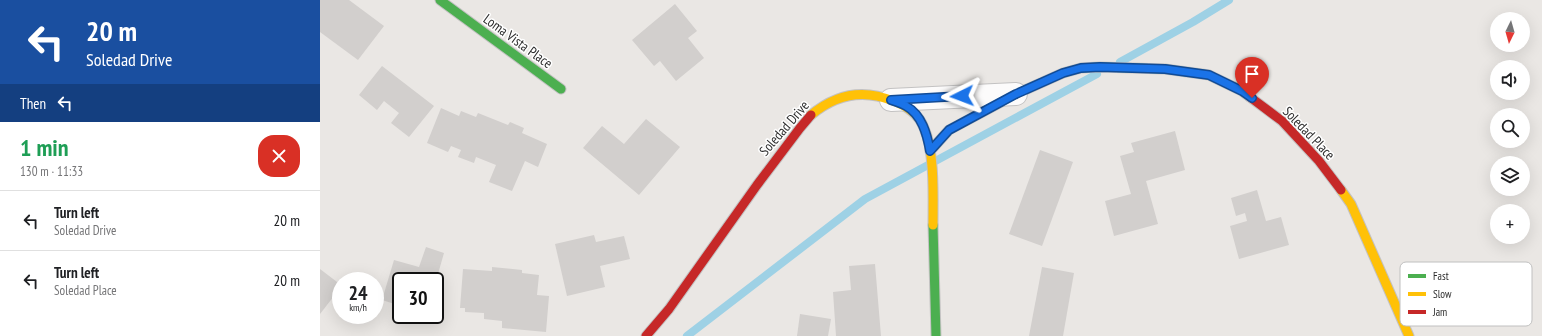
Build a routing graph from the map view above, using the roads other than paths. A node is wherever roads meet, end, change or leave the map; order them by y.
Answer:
1 (440, 0) edge
2 (561, 89) dead end
3 (1016, 94) junction
4 (891, 100) junction
5 (930, 151) junction
6 (1400, 316) edge
7 (1405, 326) edge
8 (646, 336) edge
9 (936, 336) edge
10 (1409, 336) edge

1 - 2 street, Loma Vista Place
3 - 4 street
3 - 5 street, Soledad Place
3 - 6 street, Soledad Place
4 - 5 street, Soledad Drive
4 - 8 street, Soledad Drive
5 - 9 street, Soledad Drive
7 - 10 street, Soledad Place

